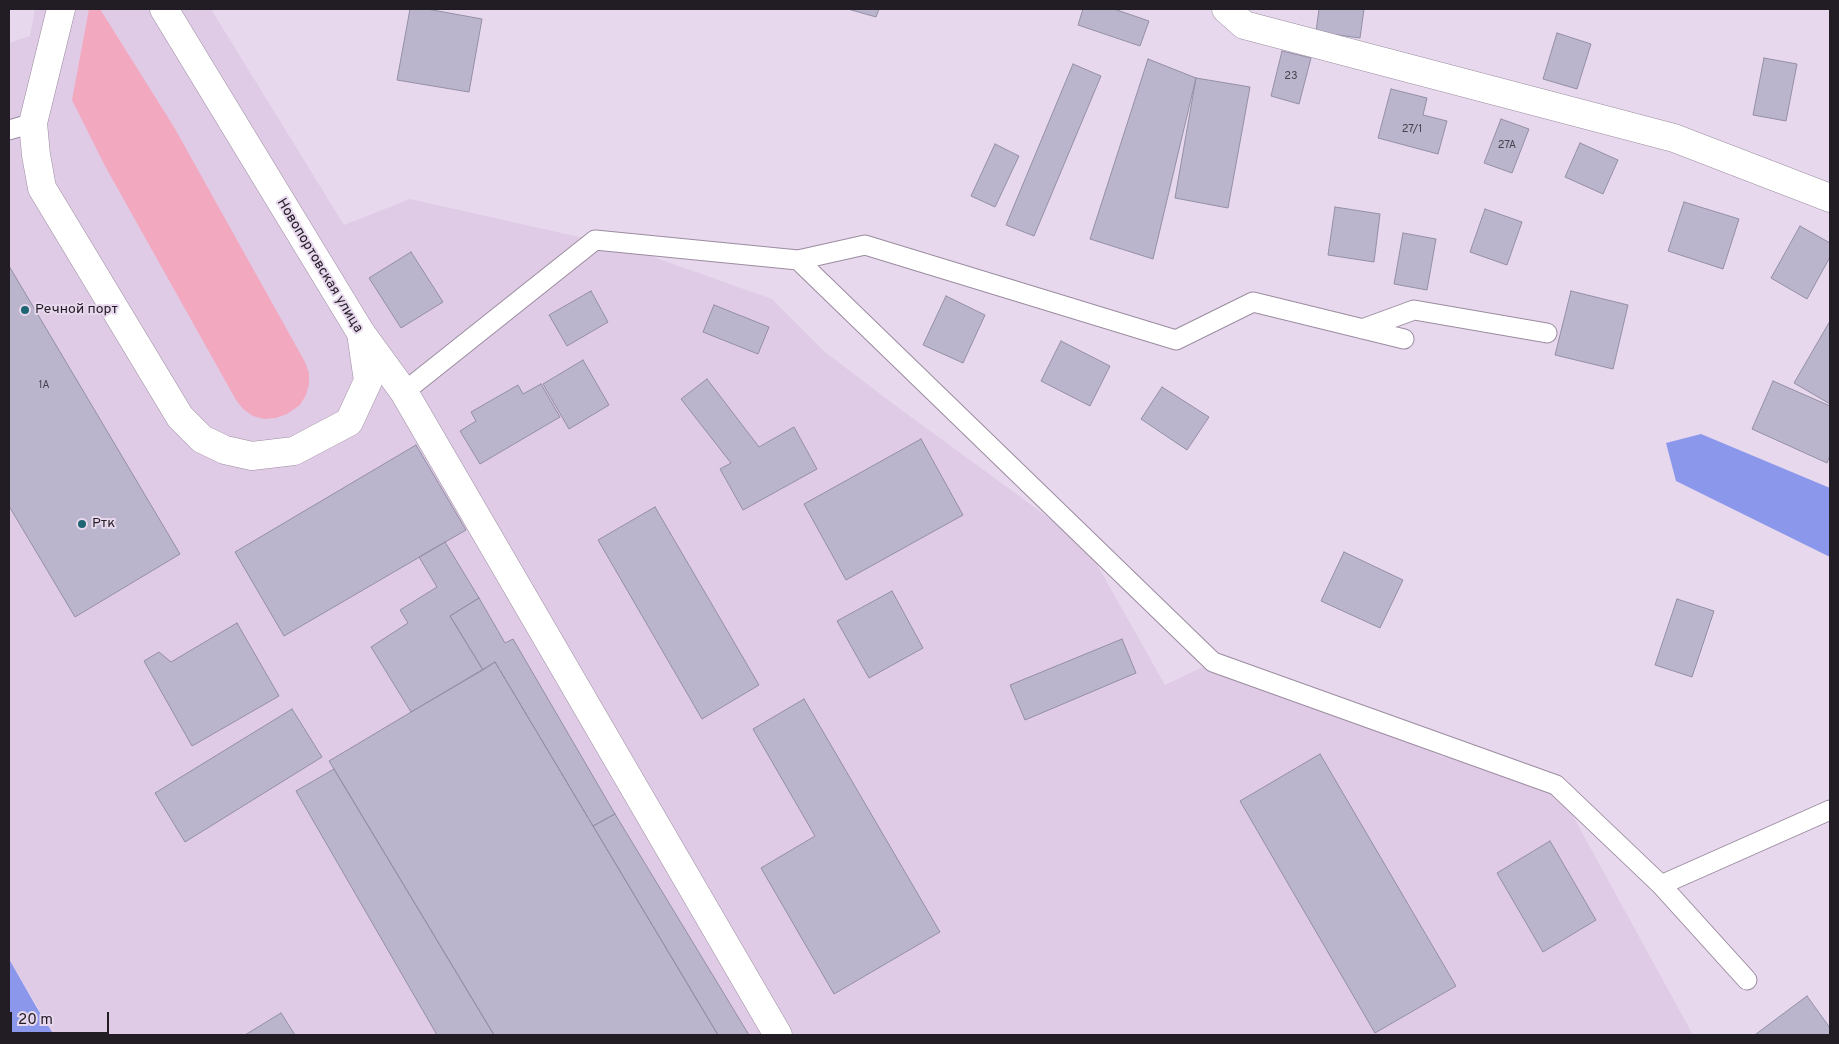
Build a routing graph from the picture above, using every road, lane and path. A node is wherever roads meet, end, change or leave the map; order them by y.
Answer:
1 (62, 9) edge
2 (164, 9) edge
3 (1226, 9) edge
4 (21, 127) edge
5 (1830, 198) edge
6 (798, 260) junction
7 (1362, 328) junction
8 (361, 333) junction
9 (1547, 333) dead end
10 (1404, 339) dead end
11 (404, 392) junction
12 (1830, 810) edge
13 (1661, 885) junction
14 (1747, 980) dead end
15 (778, 1035) edge

1 - 4 street, Новопортовская улица
2 - 8 street, Новопортовская улица
3 - 5 street
4 - 8 street, Новопортовская улица
6 - 7 lane
6 - 11 lane
6 - 13 lane
7 - 9 lane
7 - 10 lane
8 - 11 street
11 - 15 street
12 - 13 lane
13 - 14 lane

